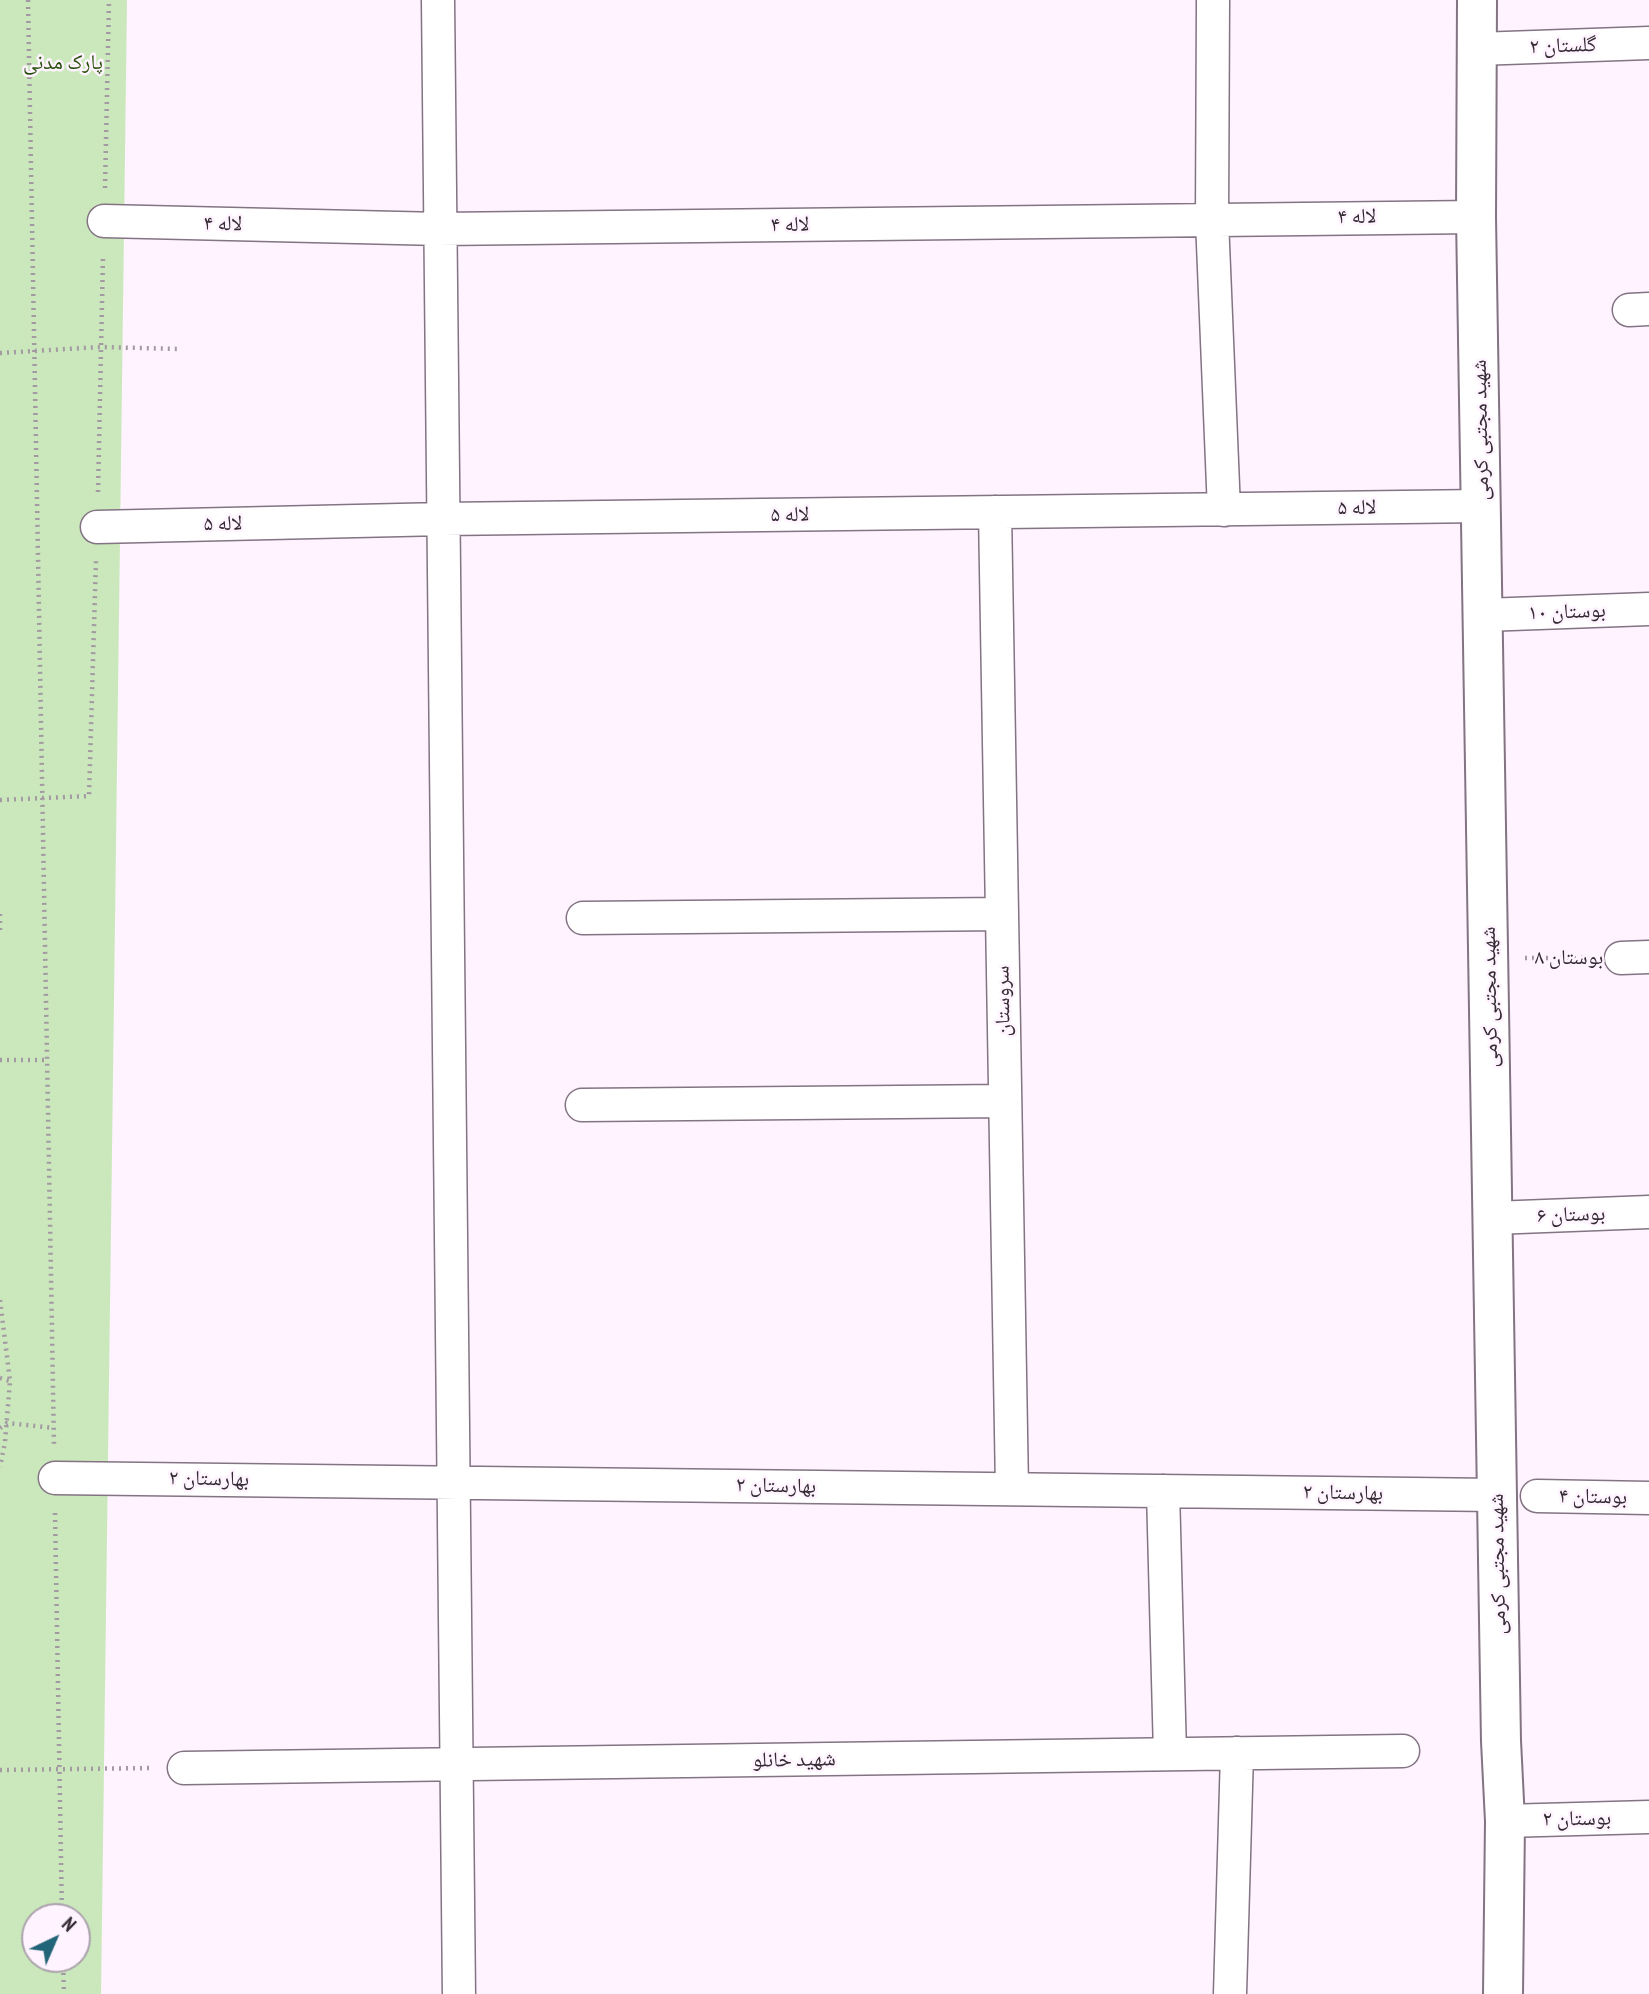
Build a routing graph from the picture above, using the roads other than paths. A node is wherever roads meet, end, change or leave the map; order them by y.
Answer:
1 (438, 0) edge
2 (1213, 0) edge
3 (1477, 0) edge
4 (1649, 43) edge
5 (1477, 49) junction
6 (1476, 217) junction
7 (1212, 220) junction
8 (104, 221) road end
9 (440, 229) junction
10 (1483, 506) junction
11 (1224, 510) junction
12 (995, 512) junction
13 (443, 519) junction
14 (97, 527) road end
15 (1649, 609) edge
16 (1484, 615) junction
17 (1002, 914) junction
18 (583, 918) dead end
19 (1005, 1101) junction
20 (582, 1105) dead end
21 (1649, 1212) edge
22 (1493, 1218) junction
23 (55, 1478) road end
24 (454, 1483) junction
25 (1012, 1489) junction
26 (1163, 1491) junction
27 (1497, 1495) junction
28 (1537, 1496) dead end
29 (1649, 1498) edge
30 (1403, 1751) dead end
31 (1237, 1753) junction
32 (1170, 1754) junction
33 (457, 1764) junction
34 (184, 1768) road end
35 (1649, 1817) edge
36 (1505, 1821) junction
37 (459, 1994) edge
38 (1230, 1994) edge
39 (1503, 1994) edge

1 - 9 street
2 - 7 street
3 - 5 street, شهید مجتبی کرمی
4 - 5 street, گلستان ۲
5 - 6 street, شهید مجتبی کرمی
6 - 7 street, لاله ۴
6 - 10 street, شهید مجتبی کرمی
7 - 9 street, لاله ۴
7 - 11 street
8 - 9 street, لاله ۴
9 - 13 street
10 - 11 street, لاله ۵
10 - 16 street, شهید مجتبی کرمی
11 - 12 street, لاله ۵
12 - 13 street, لاله ۵
12 - 17 street, سروستان
13 - 14 street, لاله ۵
13 - 24 street
15 - 16 street, بوستان ۱۰
16 - 22 street, شهید مجتبی کرمی
17 - 18 street
17 - 19 street, سروستان
19 - 20 street
19 - 25 street, سروستان
21 - 22 street, بوستان ۶
22 - 27 street, شهید مجتبی کرمی
23 - 24 street, بهارستان ۲
24 - 25 street, بهارستان ۲
24 - 33 street
25 - 26 street, بهارستان ۲
26 - 27 street, بهارستان ۲
26 - 32 street
27 - 36 street, شهید مجتبی کرمی
28 - 29 street, بوستان ۴
30 - 31 street, شهید خانلو
31 - 32 street, شهید خانلو
31 - 38 street
32 - 33 street, شهید خانلو
33 - 34 street, شهید خانلو
33 - 37 street
35 - 36 street, بوستان ۲
36 - 39 street, شهید مجتبی کرمی

